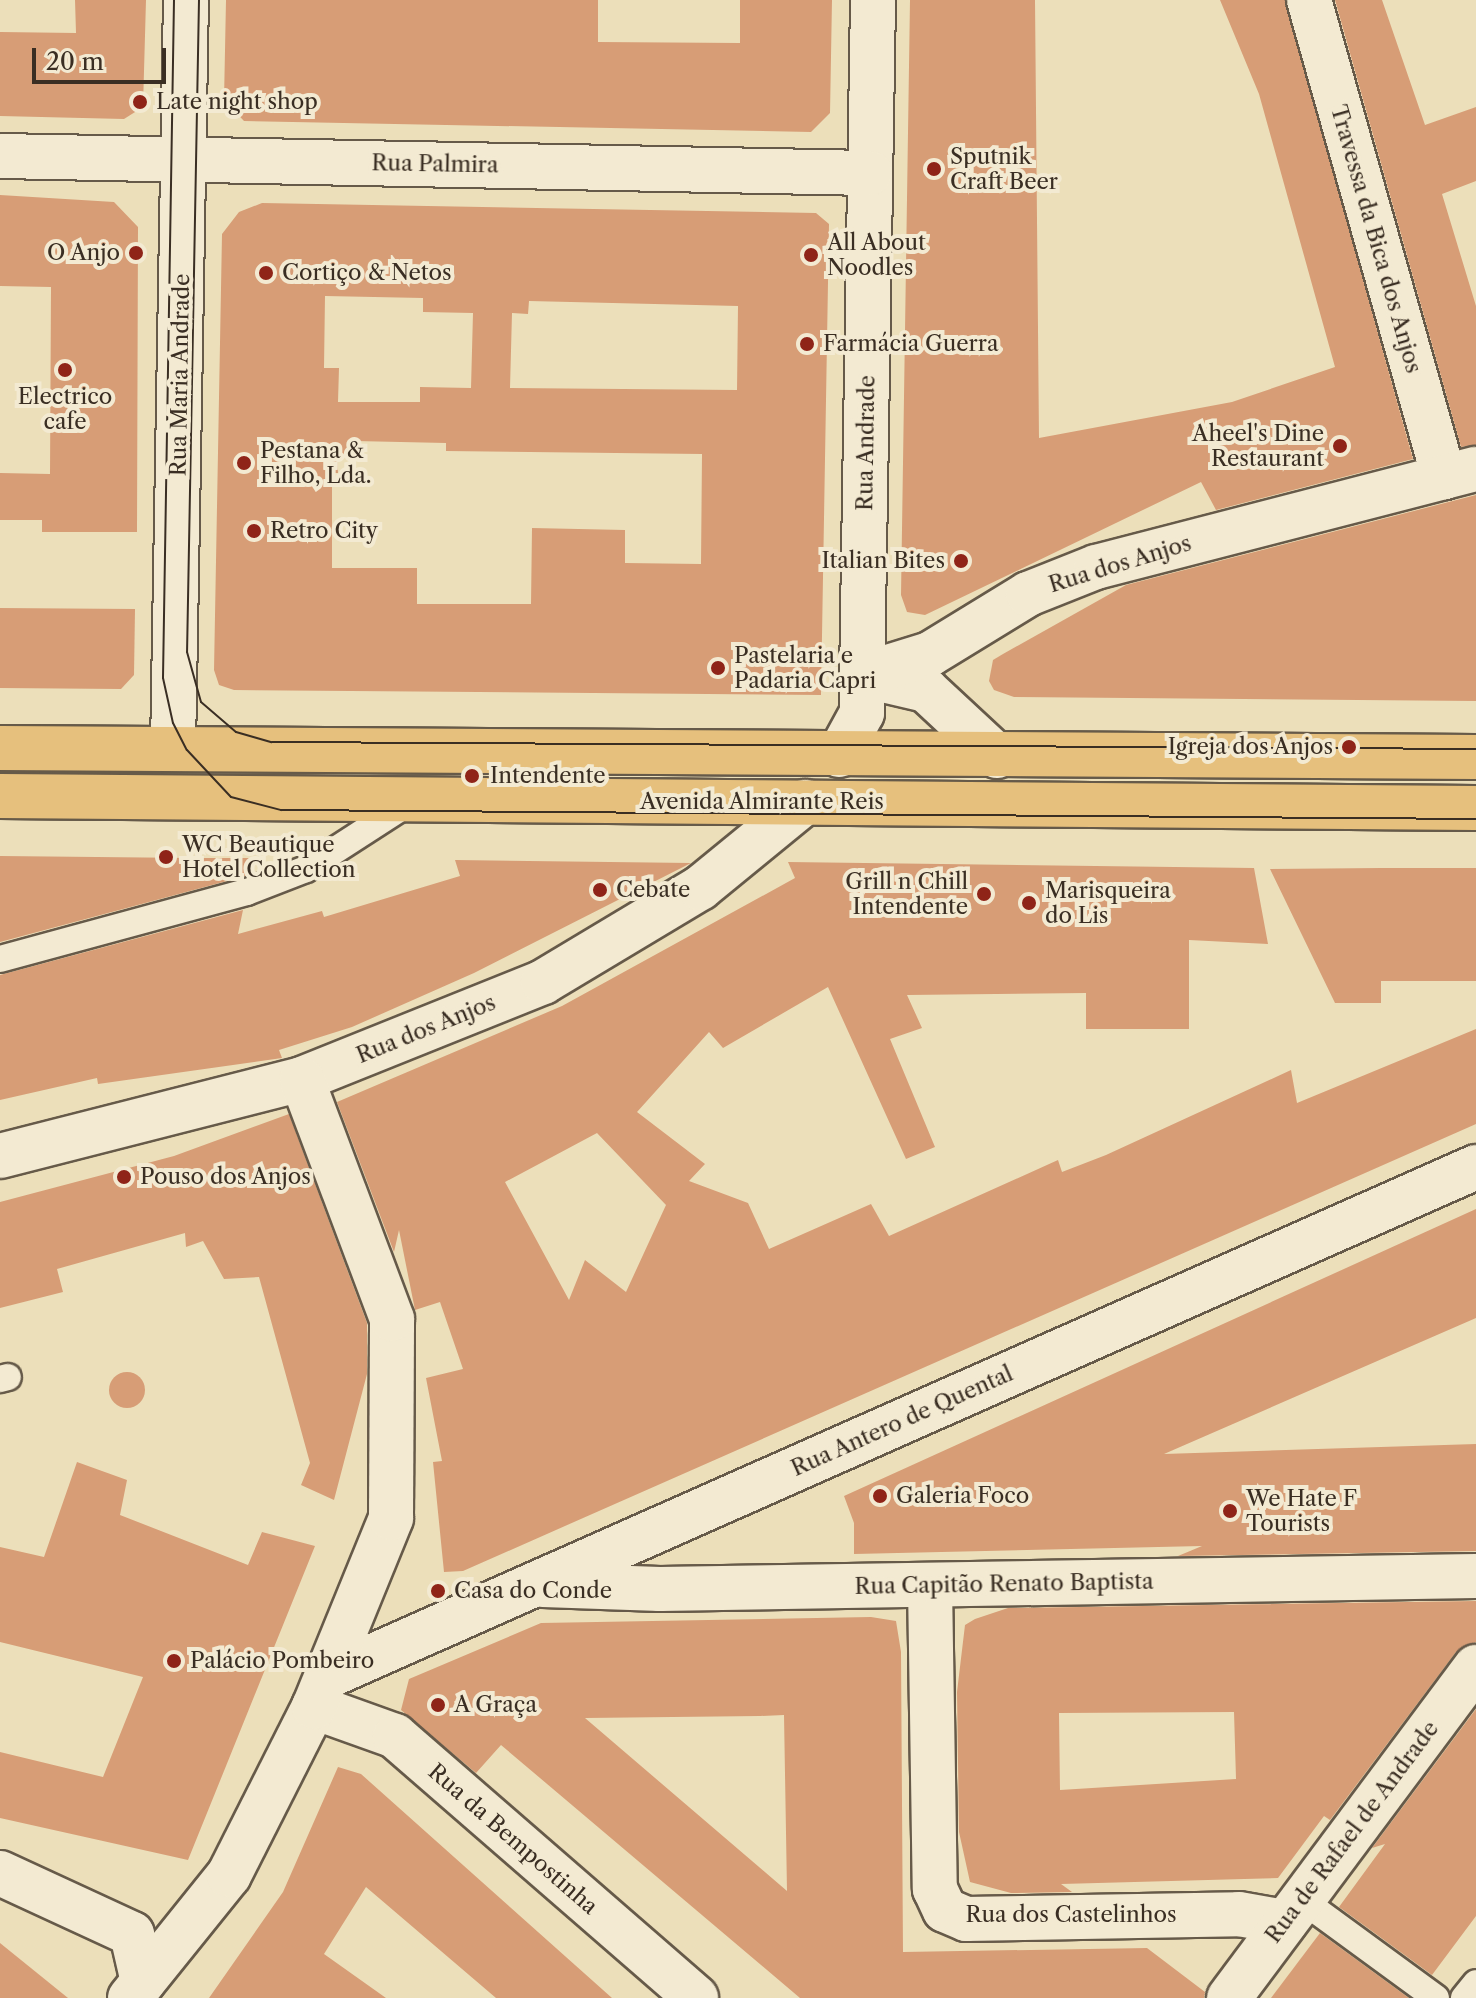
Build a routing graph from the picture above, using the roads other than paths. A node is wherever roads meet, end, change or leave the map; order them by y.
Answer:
1 (186, 0) edge
2 (873, 0) edge
3 (1309, 0) edge
4 (0, 156) edge
5 (183, 159) junction
6 (870, 173) junction
7 (1460, 473) edge
8 (925, 673) junction
9 (862, 675) junction
10 (0, 748) edge
11 (173, 749) junction
12 (839, 755) junction
13 (997, 756) junction
14 (1476, 757) edge
15 (0, 796) edge
16 (172, 797) junction
17 (415, 799) junction
18 (805, 802) junction
19 (1476, 808) edge
20 (0, 959) edge
21 (302, 1079) junction
22 (0, 1156) edge
23 (1476, 1167) edge
24 (1476, 1576) edge
25 (533, 1584) junction
26 (930, 1585) junction
27 (1476, 1667) edge
28 (321, 1692) junction
29 (0, 1873) edge
30 (1294, 1911) junction
31 (1476, 1983) edge
32 (136, 1990) edge
33 (696, 1998) edge
34 (1229, 1998) edge
35 (1436, 1998) edge
36 (1464, 1998) edge

1 - 5 street, Rua Maria Andrade
2 - 6 street, Rua Andrade
3 - 7 street, Travessa da Bica dos Anjos
4 - 5 street, Rua Palmira
5 - 6 street, Rua Palmira
5 - 11 street, Rua Maria Andrade
6 - 9 street, Rua Andrade
7 - 8 street, Rua dos Anjos
8 - 9 street, Rua dos Anjos
8 - 13 street
9 - 12 street
10 - 11 main road
11 - 12 main road
11 - 16 main road
12 - 13 main road
12 - 18 main road
13 - 14 main road
15 - 16 main road, Avenida Almirante Reis
16 - 17 main road, Avenida Almirante Reis
17 - 18 main road, Avenida Almirante Reis
17 - 20 lane
18 - 19 main road, Avenida Almirante Reis
18 - 21 street, Rua dos Anjos
21 - 22 street, Rua dos Anjos
21 - 28 street
23 - 25 street, Rua Antero de Quental
24 - 26 street, Rua Capitão Renato Baptista
25 - 26 street, Rua Capitão Renato Baptista
25 - 28 street, Rua Antero de Quental
26 - 30 street, Rua dos Castelinhos
27 - 30 street, Rua de Rafael de Andrade
28 - 32 street
28 - 33 street, Rua da Bempostinha
29 - 32 street
30 - 34 street, Rua de Rafael de Andrade
30 - 35 lane
31 - 36 lane

